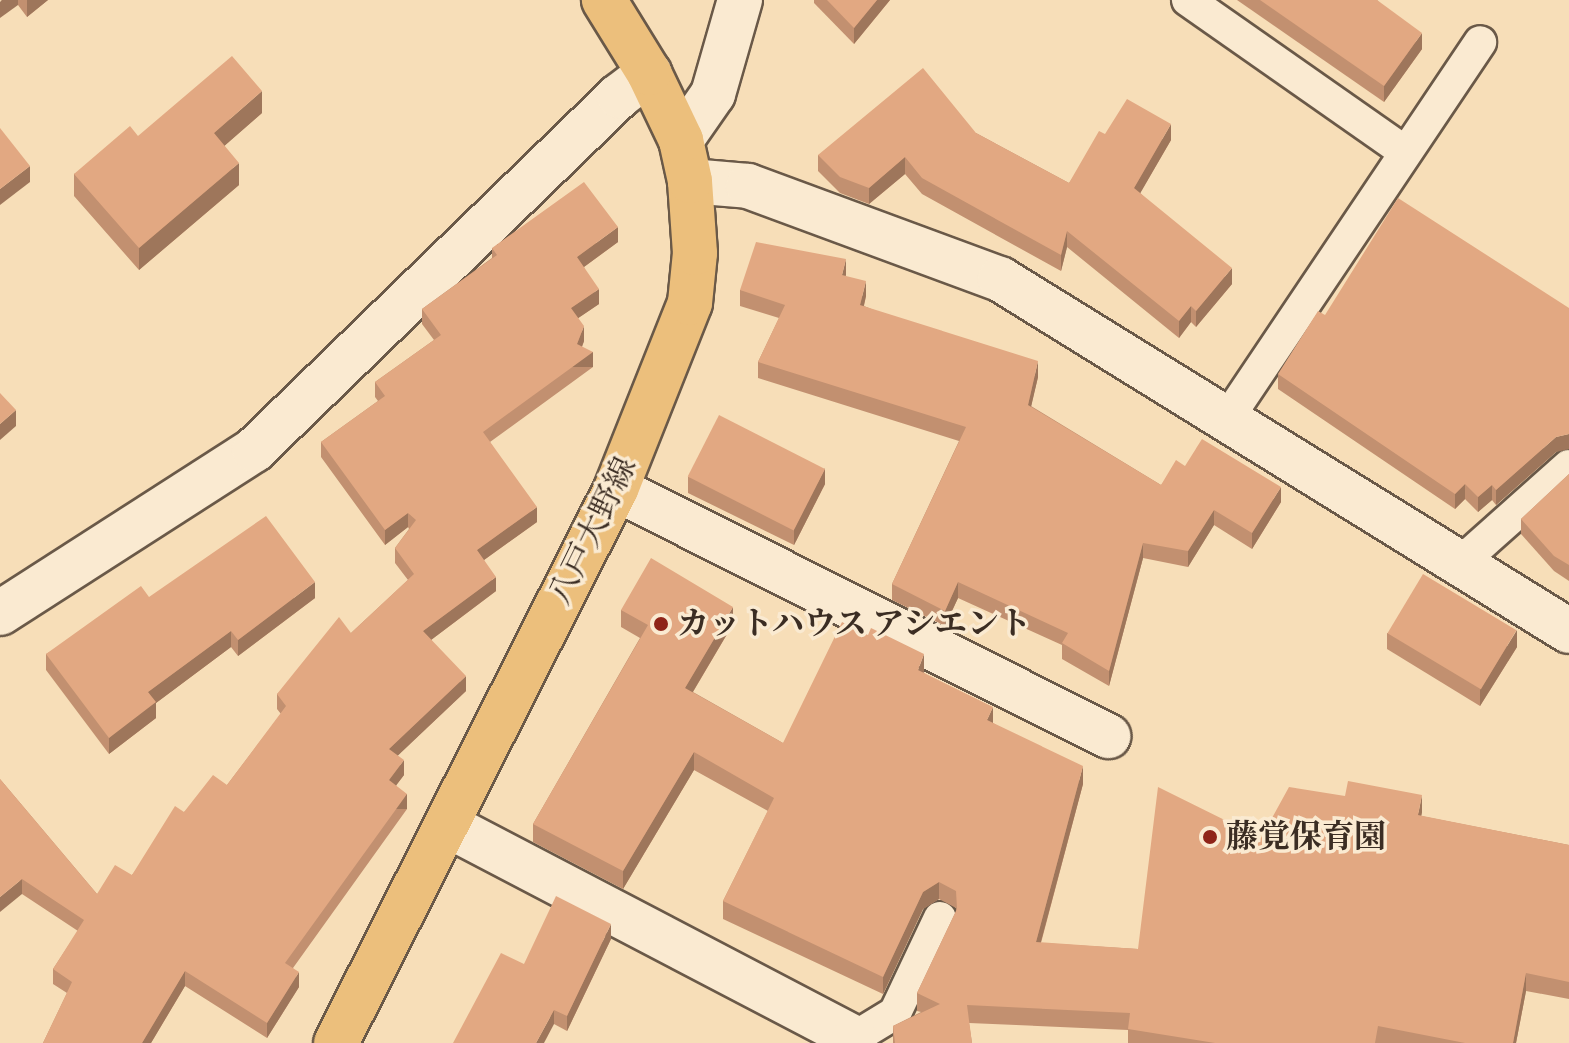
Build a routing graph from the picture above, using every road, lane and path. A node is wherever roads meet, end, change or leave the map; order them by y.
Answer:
1 (604, 0) edge
2 (740, 0) edge
3 (1188, 0) edge
4 (1480, 42) dead end
5 (649, 73) junction
6 (1405, 152) junction
7 (686, 160) junction
8 (1227, 419) junction
9 (1569, 466) edge
10 (616, 489) junction
11 (1460, 563) junction
12 (0, 613) edge
13 (1569, 631) edge
14 (1108, 736) dead end
15 (447, 825) junction
16 (940, 918) dead end
17 (855, 1040) edge
18 (336, 1043) edge

1 - 5 main road, 八戸大野線
2 - 7 street
3 - 6 lane
4 - 6 lane
5 - 7 main road, 八戸大野線
5 - 12 street
6 - 8 lane
7 - 8 street
7 - 10 main road, 八戸大野線
8 - 11 street
9 - 11 lane
10 - 14 street
10 - 15 main road, 八戸大野線
11 - 13 street
15 - 17 street
15 - 18 main road, 八戸大野線
16 - 17 lane

